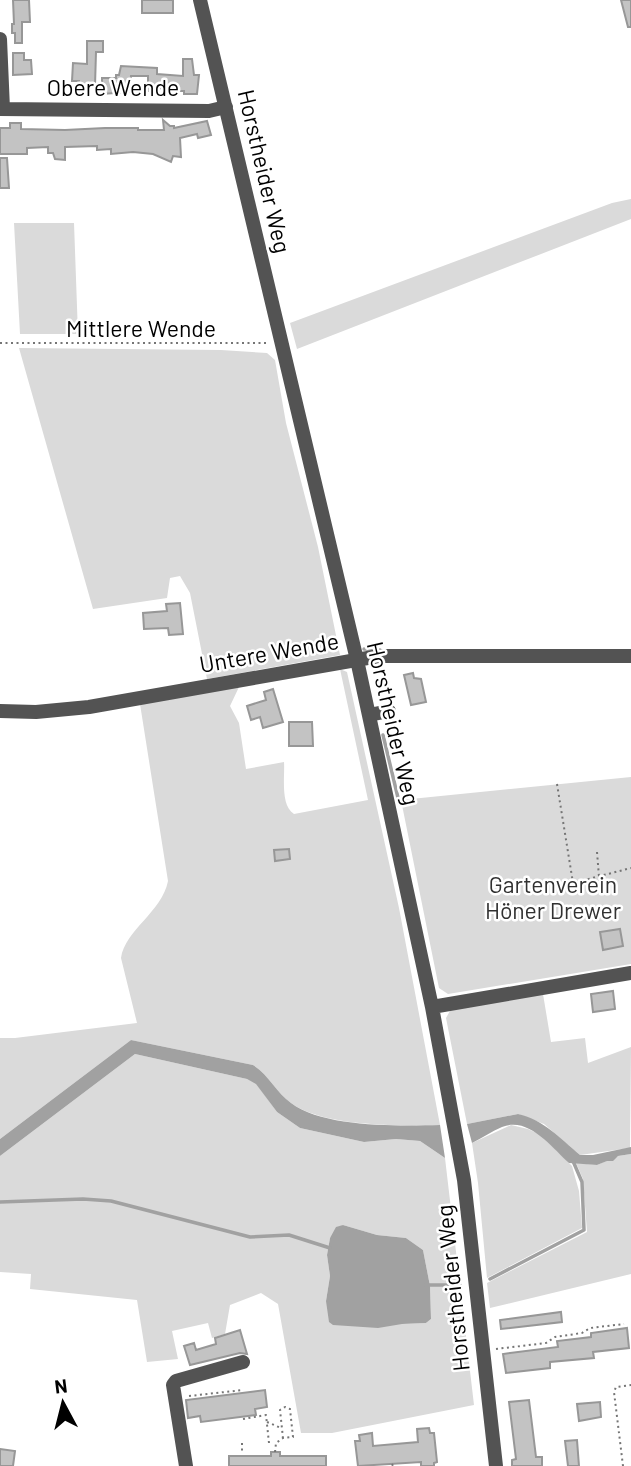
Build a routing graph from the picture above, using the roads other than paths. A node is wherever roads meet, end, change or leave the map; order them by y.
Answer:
1 (200, 0) edge
2 (0, 39) edge
3 (226, 107) junction
4 (1, 109) edge
5 (631, 656) edge
6 (357, 660) junction
7 (0, 711) edge
8 (388, 711) dead end
9 (369, 715) junction
10 (631, 973) edge
11 (432, 1007) junction
12 (243, 1362) dead end
13 (187, 1466) edge
14 (496, 1466) edge

1 - 3 street, Horstheider Weg
2 - 4 street
3 - 4 street, Obere Wende
3 - 6 street, Horstheider Weg
5 - 6 street, Untere Wende
6 - 7 street, Untere Wende
6 - 9 street, Horstheider Weg
8 - 9 street
9 - 11 street, Horstheider Weg
10 - 11 street
11 - 14 street, Horstheider Weg
12 - 13 street

